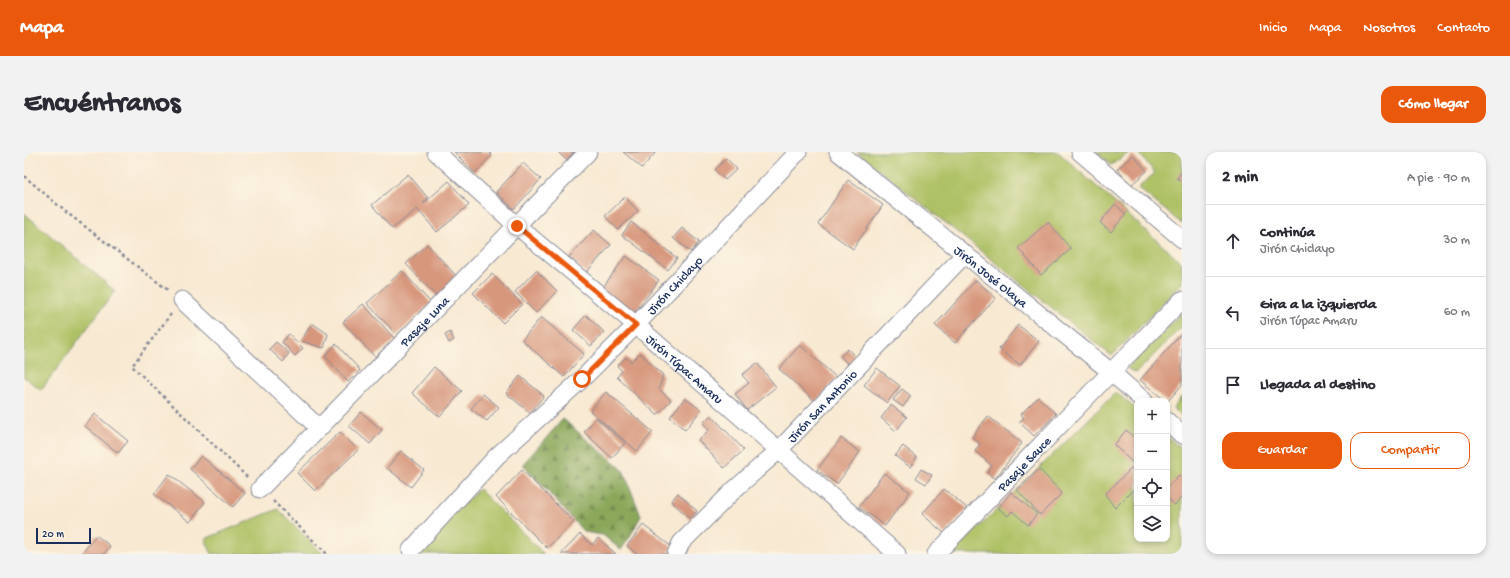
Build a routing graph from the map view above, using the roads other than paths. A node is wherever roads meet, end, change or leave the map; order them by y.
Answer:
1 (436, 152) edge
2 (588, 152) edge
3 (798, 152) edge
4 (838, 152) edge
5 (1080, 152) edge
6 (517, 226) junction
7 (1182, 239) edge
8 (965, 254) junction
9 (182, 300) road end
10 (1182, 300) edge
11 (636, 325) junction
12 (1111, 372) junction
13 (1141, 398) edge
14 (1170, 425) edge
15 (319, 428) junction
16 (1182, 435) edge
17 (779, 450) junction
18 (260, 489) road end
19 (411, 550) dead end
20 (676, 554) edge
21 (897, 554) edge
22 (936, 554) edge

1 - 6 street, Jirón Túpac Amaru
2 - 6 street, Pasaje Luna
3 - 11 street, Jirón Chiclayo
4 - 8 street, Jirón José Olaya
5 - 7 street
6 - 11 street, Jirón Túpac Amaru
6 - 15 street, Pasaje Luna
8 - 12 street, Jirón José Olaya
8 - 17 street, Jirón San Antonio
9 - 15 street
10 - 12 street, Pasaje Sauce
11 - 17 street, Jirón Túpac Amaru
11 - 19 street, Jirón Chiclayo
12 - 13 street, Jirón José Olaya
12 - 22 street, Pasaje Sauce
14 - 16 street
15 - 18 street, Pasaje Luna
17 - 20 street, Jirón San Antonio
17 - 21 street, Jirón Túpac Amaru

